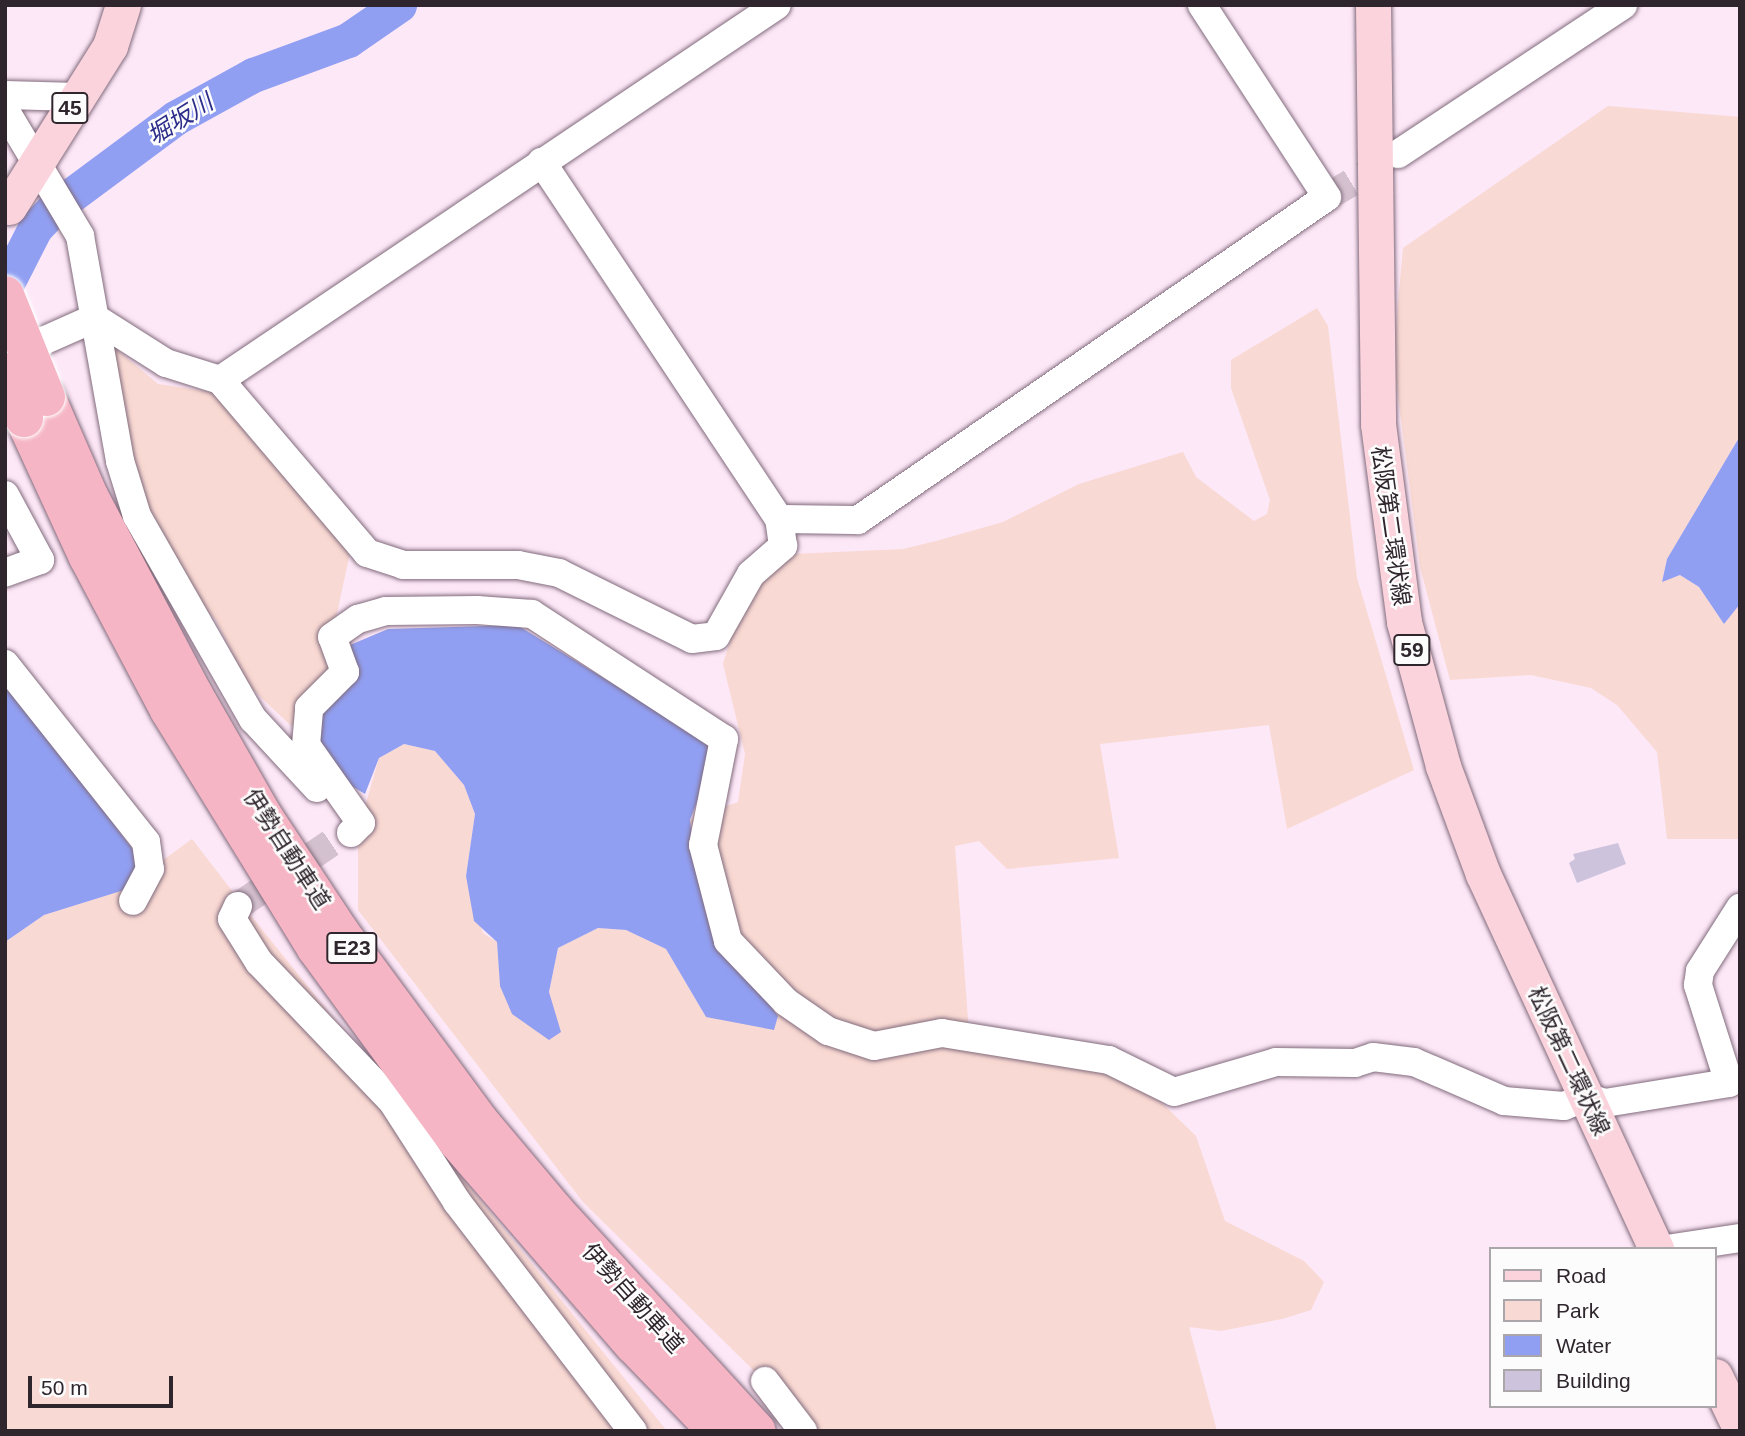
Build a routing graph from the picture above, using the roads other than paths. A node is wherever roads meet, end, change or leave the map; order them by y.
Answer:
1 (122, 5) edge
2 (777, 5) edge
3 (1202, 5) edge
4 (1373, 5) edge
5 (1623, 5) edge
6 (5, 95) edge
7 (77, 97) junction
8 (5, 110) edge
9 (1398, 154) tunnel mouth
10 (542, 162) junction
11 (34, 164) junction
12 (9, 207) dead end
13 (5, 295) edge
14 (95, 318) junction
15 (5, 372) edge
16 (220, 380) junction
17 (5, 385) edge
18 (35, 407) junction
19 (5, 495) edge
20 (779, 519) junction
21 (5, 573) edge
22 (5, 664) edge
23 (134, 901) dead end
24 (238, 906) dead end
25 (1740, 908) edge
26 (1586, 1097) junction
27 (1740, 1238) edge
28 (1655, 1247) edge
29 (1680, 1247) edge
30 (1717, 1380) edge
31 (765, 1381) dead end
32 (1740, 1428) edge
33 (633, 1431) edge
34 (717, 1431) edge
35 (757, 1431) edge
36 (803, 1431) edge

1 - 7 main road, 45
2 - 10 street
3 - 20 street
4 - 26 main road, 松阪第二環状線 / 59
5 - 9 street
6 - 7 street
7 - 11 main road, 45
8 - 11 street
10 - 16 street
10 - 20 street
11 - 12 main road, 45
11 - 14 street
13 - 18 highway, 伊勢自動車道 / E23, bridge
14 - 16 street
14 - 17 street
14 - 26 street
15 - 18 highway, 伊勢自動車道 / E23, bridge
16 - 20 street
18 - 34 highway, 伊勢自動車道 / E23
18 - 35 highway, 伊勢自動車道 / E23
19 - 21 street
22 - 23 street
24 - 33 street
25 - 26 street
26 - 28 main road, 松阪第二環状線 / 59
27 - 29 street
30 - 32 main road
31 - 36 street

